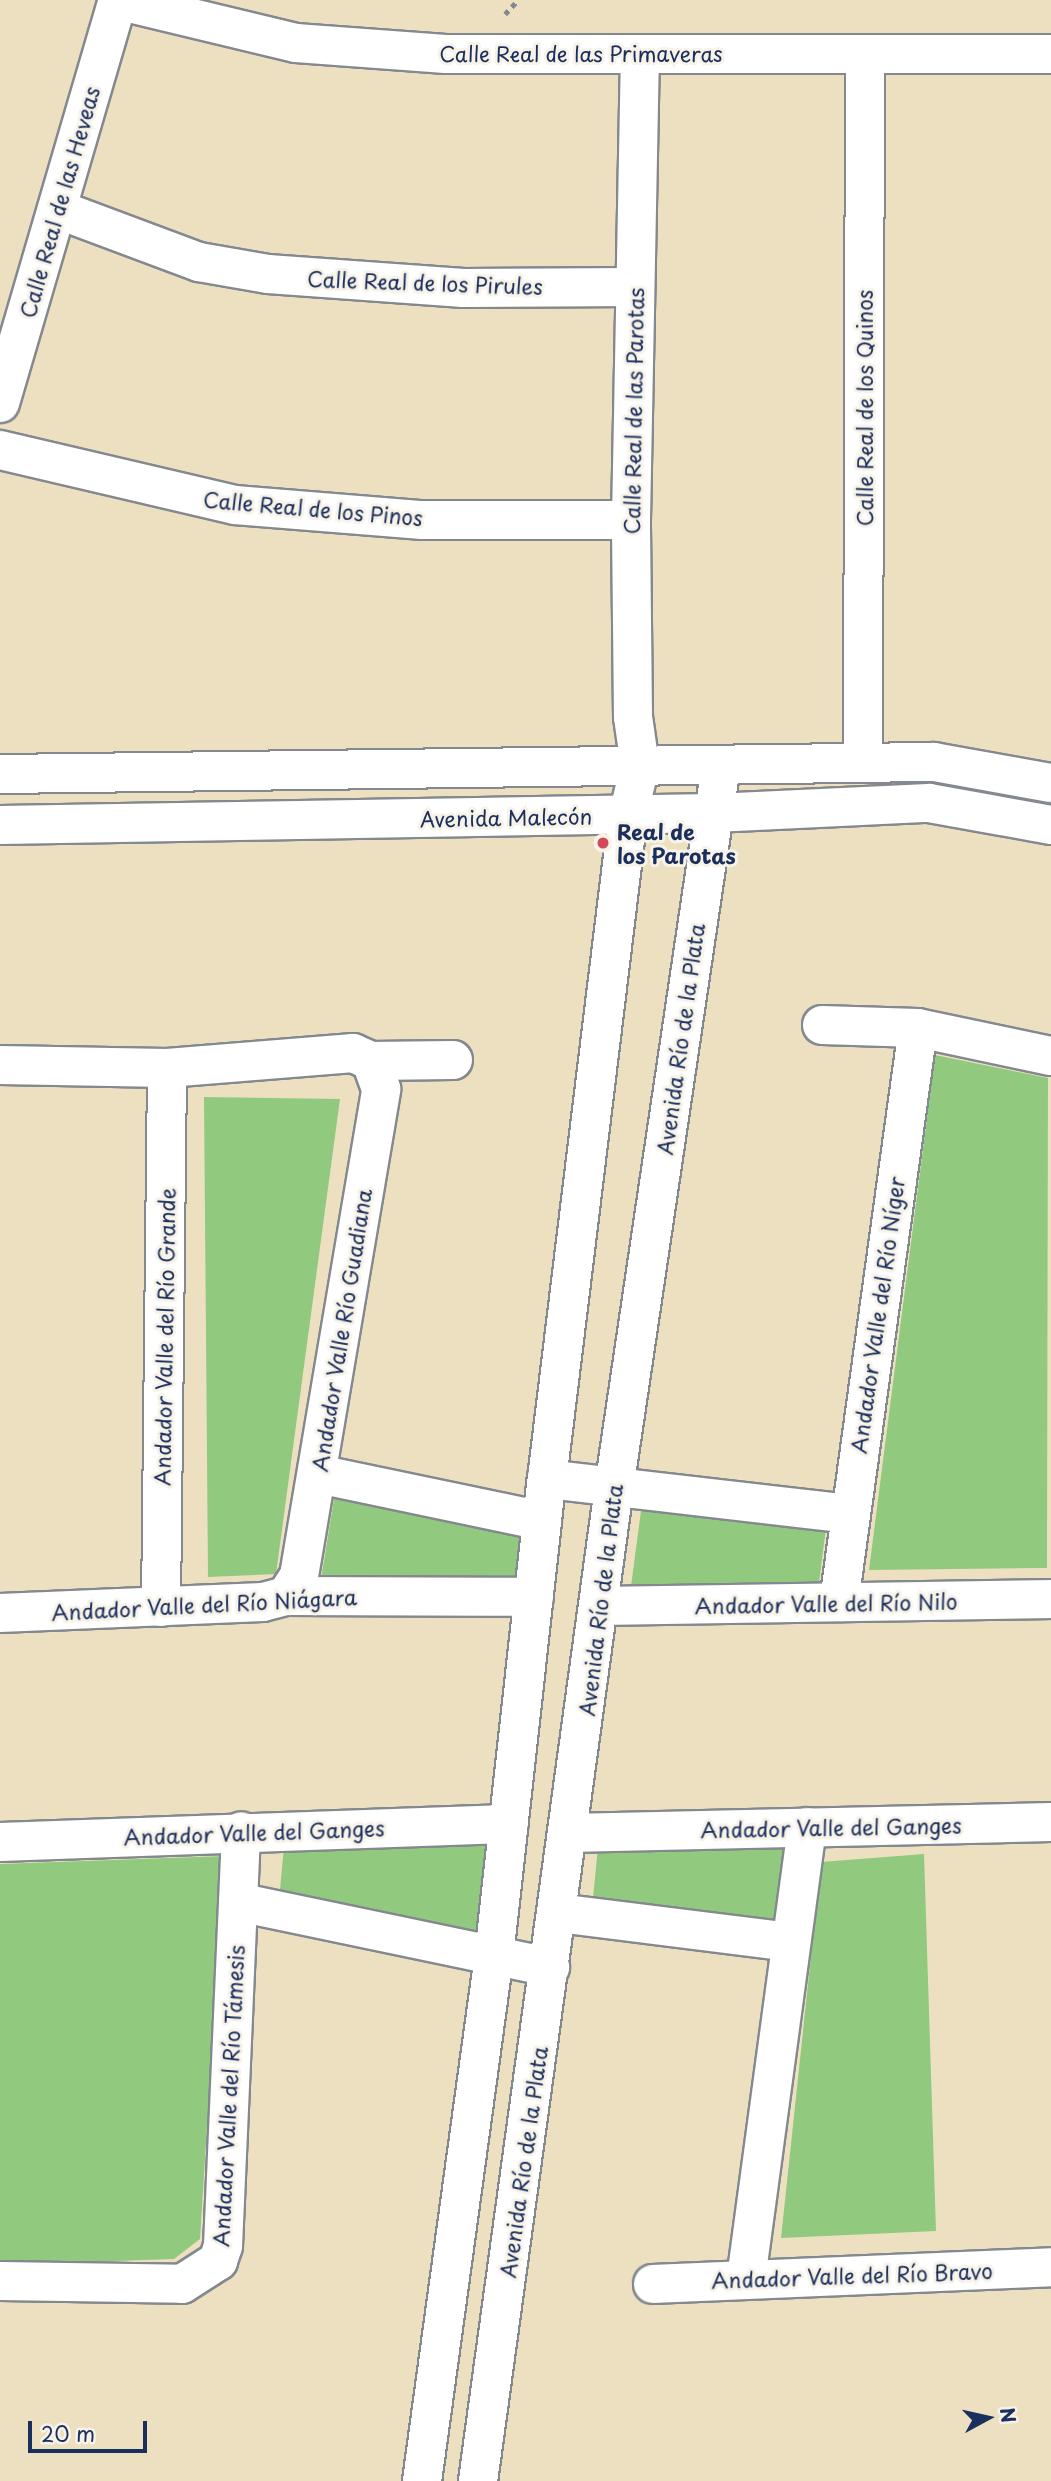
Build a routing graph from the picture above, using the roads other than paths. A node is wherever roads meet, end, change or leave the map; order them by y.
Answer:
1 (118, 0) edge
2 (864, 54) junction
3 (1051, 54) edge
4 (640, 55) junction
5 (57, 209) junction
6 (635, 287) junction
7 (0, 403) edge
8 (0, 450) edge
9 (631, 520) junction
10 (863, 762) junction
11 (721, 765) junction
12 (640, 766) junction
13 (0, 774) edge
14 (65, 774) junction
15 (1051, 783) edge
16 (715, 813) junction
17 (628, 815) junction
18 (63, 824) junction
19 (0, 825) edge
20 (1051, 825) edge
21 (822, 1025) dead end
22 (918, 1028) junction
23 (1051, 1056) edge
24 (453, 1060) dead end
25 (371, 1061) junction
26 (0, 1066) edge
27 (167, 1068) junction
28 (318, 1474) junction
29 (547, 1479) junction
30 (614, 1488) junction
31 (849, 1514) junction
32 (542, 1521) junction
33 (286, 1596) junction
34 (534, 1597) junction
35 (1051, 1599) edge
36 (839, 1602) junction
37 (602, 1606) junction
38 (162, 1607) junction
39 (0, 1613) edge
40 (1051, 1822) edge
41 (509, 1824) junction
42 (807, 1828) junction
43 (241, 1831) junction
44 (569, 1833) junction
45 (0, 1842) edge
46 (238, 1902) junction
47 (558, 1913) junction
48 (791, 1942) junction
49 (494, 1956) junction
50 (550, 1967) junction
51 (1051, 2267) edge
52 (746, 2279) junction
53 (0, 2281) edge
54 (653, 2284) dead end
55 (429, 2428) junction
56 (485, 2436) junction
57 (422, 2481) edge
58 (478, 2481) edge

1 - 4 street, Calle Real de las Primaveras
1 - 5 street, Calle Real de las Heveas
2 - 3 street, Calle Real de las Primaveras
2 - 4 street, Calle Real de las Primaveras
2 - 10 street, Calle Real de los Quinos
4 - 6 street, Calle Real de las Parotas
5 - 6 street, Calle Real de los Pirules
5 - 7 street, Calle Real de las Heveas
6 - 9 street, Calle Real de las Parotas
8 - 9 street, Calle Real de los Pinos
9 - 12 street, Calle Real de las Parotas
10 - 11 street
10 - 15 street
11 - 12 street
11 - 16 street, Avenida Río de la Plata
12 - 14 street
12 - 17 street
13 - 14 street
14 - 18 street
16 - 17 street, Avenida Malecón
16 - 20 street, Avenida Malecón
16 - 30 street, Avenida Río de la Plata
17 - 18 street, Avenida Malecón
17 - 29 street
18 - 19 street, Avenida Malecón
21 - 22 street
22 - 23 street
22 - 31 street, Andador Valle del Río Níger
24 - 25 street
25 - 27 street
25 - 28 street, Andador Valle Río Guadiana
26 - 27 street
27 - 38 street, Andador Valle del Río Grande
28 - 32 street
28 - 33 street, Andador Valle Río Guadiana
29 - 30 street
29 - 32 street
30 - 31 street
30 - 37 street, Avenida Río de la Plata
31 - 36 street, Andador Valle del Río Níger
32 - 34 street
33 - 34 street, Andador Valle del Río Niágara
33 - 38 street, Andador Valle del Río Niágara
34 - 41 street
35 - 36 street, Andador Valle del Río Nilo
36 - 37 street, Andador Valle del Río Nilo
37 - 44 street, Avenida Río de la Plata
38 - 39 street, Andador Valle del Río Niágara
40 - 42 street, Andador Valle del Ganges
41 - 43 street, Andador Valle del Ganges
41 - 49 street
42 - 44 street, Andador Valle del Ganges
42 - 48 street
43 - 45 street, Andador Valle del Ganges
43 - 46 street, Andador Valle del Río Támesis
44 - 47 street, Avenida Río de la Plata
46 - 49 street
46 - 53 street, Andador Valle del Río Támesis
47 - 48 street
47 - 50 street, Avenida Río de la Plata
48 - 52 street
49 - 50 street
49 - 55 street
50 - 56 street, Avenida Río de la Plata
51 - 52 street, Andador Valle del Río Bravo
52 - 54 street, Andador Valle del Río Bravo
55 - 56 street
55 - 57 street
56 - 58 street, Avenida Río de la Plata

